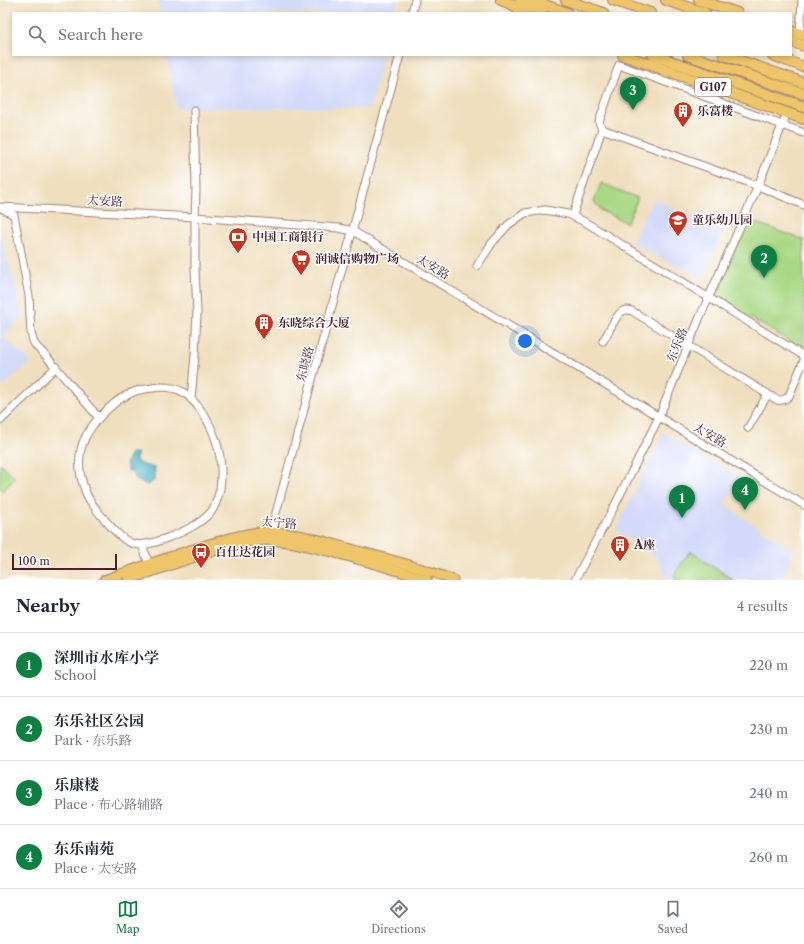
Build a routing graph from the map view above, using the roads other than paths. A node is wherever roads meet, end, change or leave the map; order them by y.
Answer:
1 (415, 0) edge
2 (501, 0) edge
3 (521, 0) edge
4 (531, 0) edge
5 (566, 0) edge
6 (613, 0) edge
7 (666, 0) edge
8 (699, 0) edge
9 (802, 0) edge
10 (412, 12) edge
11 (525, 12) edge
12 (540, 12) edge
13 (564, 12) edge
14 (600, 12) edge
15 (647, 12) edge
16 (702, 12) edge
17 (735, 12) edge
18 (798, 33) edge
19 (792, 41) edge
20 (804, 46) edge
21 (400, 56) edge
22 (626, 56) edge
23 (656, 56) edge
24 (691, 56) edge
25 (727, 56) edge
26 (776, 56) edge
27 (804, 65) edge
28 (801, 81) edge
29 (804, 94) edge
30 (804, 107) edge
31 (194, 110) dead end
32 (787, 113) junction
33 (804, 119) edge
34 (782, 125) junction
35 (602, 129) junction
36 (804, 132) edge
37 (758, 186) junction
38 (804, 205) edge
39 (0, 207) edge
40 (573, 215) junction
41 (195, 217) junction
42 (353, 231) junction
43 (477, 266) dead end
44 (709, 298) junction
45 (603, 341) dead end
46 (688, 346) junction
47 (804, 356) edge
48 (804, 360) edge
49 (56, 366) junction
50 (768, 394) junction
51 (191, 399) junction
52 (659, 417) junction
53 (99, 418) junction
54 (0, 421) edge
55 (748, 428) dead end
56 (804, 505) edge
57 (270, 536) junction
58 (142, 545) junction
59 (149, 564) junction
60 (104, 580) edge
61 (128, 580) edge
62 (427, 580) edge
63 (453, 580) edge
64 (575, 580) edge

1 - 10 street
2 - 11 highway
3 - 12 highway
4 - 13 highway
5 - 14 highway
6 - 15 highway
7 - 16 highway
8 - 17 highway
9 - 18 street
19 - 20 highway
21 - 42 street, 东晓路
22 - 32 highway, G107
23 - 30 highway
24 - 29 highway
25 - 28 highway
26 - 27 highway
31 - 41 street
32 - 33 highway, G107
32 - 34 street, 东乐路
34 - 35 street
34 - 36 street
34 - 37 street, 东乐路
35 - 37 street
35 - 40 street
37 - 38 street
37 - 44 street, 东乐路
39 - 41 street, 太安路
39 - 49 street
40 - 43 street
40 - 44 street
41 - 42 street, 太安路
41 - 51 street
42 - 52 street, 太安路
42 - 57 street, 东晓路
44 - 46 street, 东乐路
44 - 47 street
45 - 46 street
46 - 50 street
46 - 52 street, 东乐路
48 - 50 street
49 - 53 street
49 - 54 street
50 - 55 street
51 - 53 street
51 - 58 street
52 - 56 street, 太安路
52 - 64 street, 东乐路
53 - 58 street
57 - 59 main road, 太宁路
57 - 61 main road, 太宁路
57 - 62 main road, 太宁路
57 - 63 main road, 太宁路
58 - 59 street
59 - 60 main road, 太宁路

